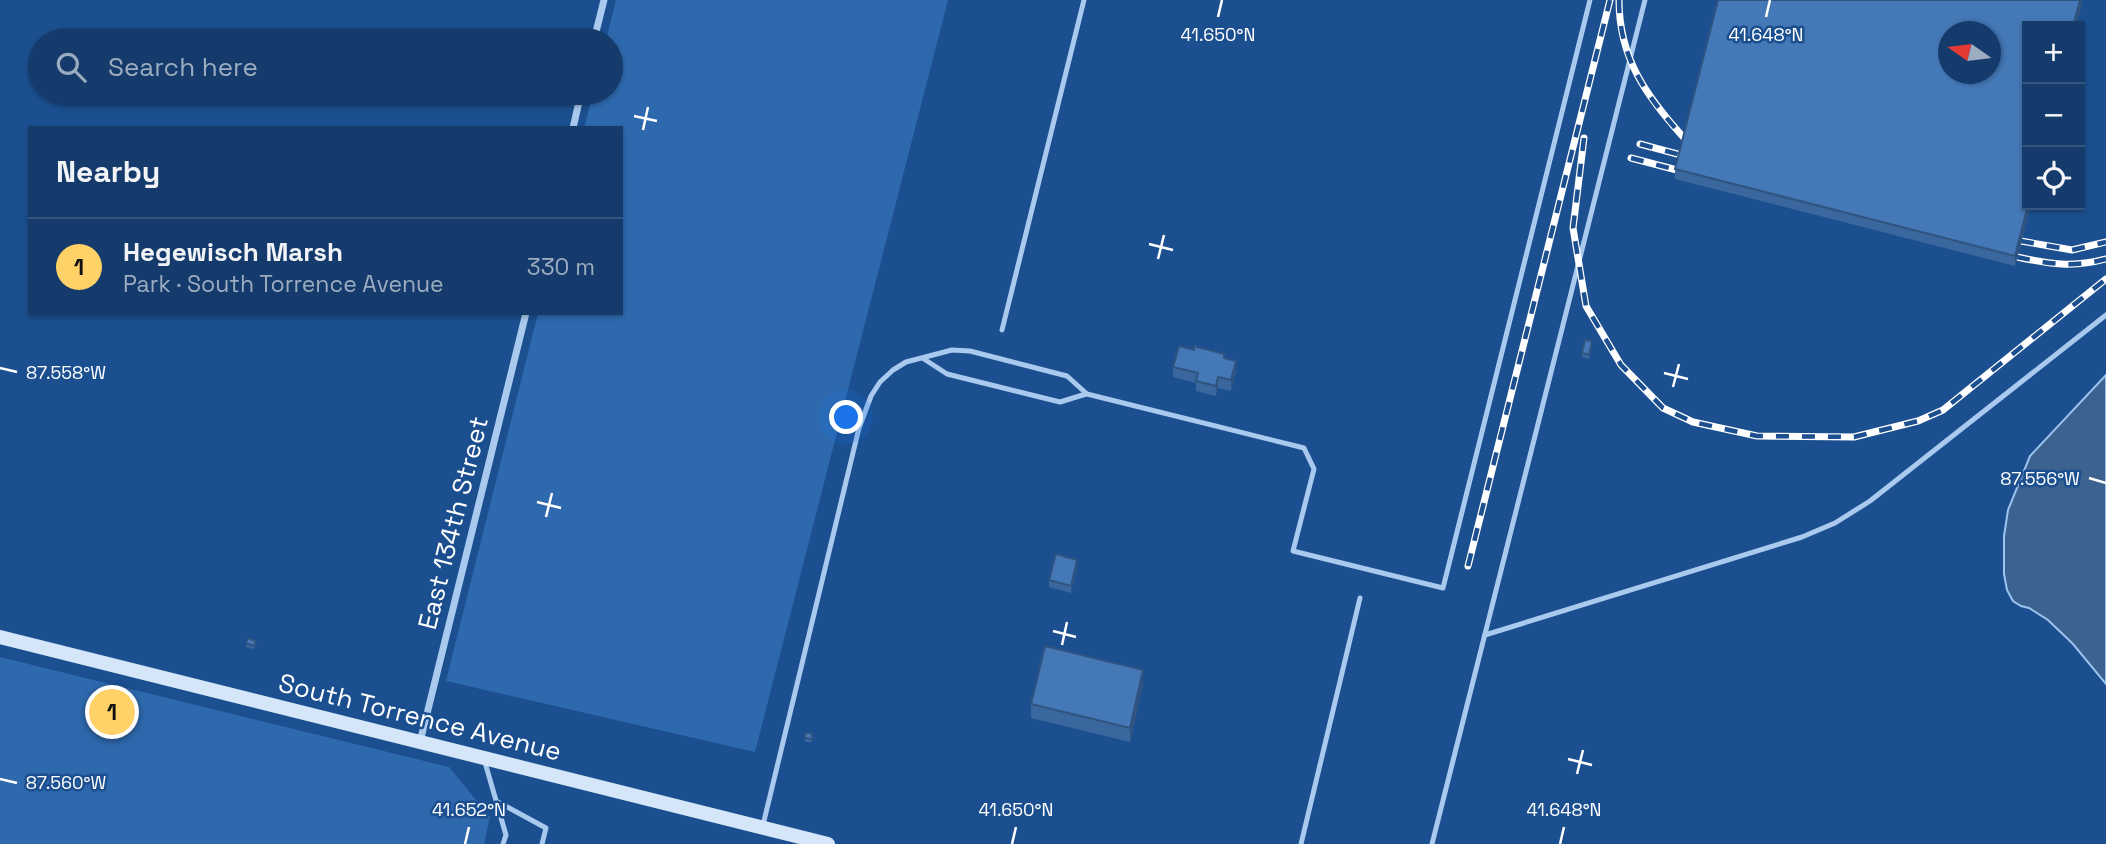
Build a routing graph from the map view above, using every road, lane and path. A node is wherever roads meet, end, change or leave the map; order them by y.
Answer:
1 (604, 0) edge
2 (1084, 0) edge
3 (1590, 0) edge
4 (1645, 0) edge
5 (597, 28) edge
6 (578, 105) edge
7 (573, 126) edge
8 (527, 315) edge
9 (2106, 315) edge
10 (1002, 330) dead end
11 (924, 359) junction
12 (1087, 394) junction
13 (1360, 598) dead end
14 (1485, 635) junction
15 (0, 637) edge
16 (420, 742) junction
17 (484, 758) junction
18 (498, 802) junction
19 (762, 828) junction
20 (503, 844) edge
21 (542, 844) edge
22 (828, 844) edge
23 (1301, 844) edge
24 (1432, 844) edge

1 - 5 street
2 - 10 lane
3 - 12 lane
4 - 14 lane
6 - 7 street
8 - 16 street, East 134th Street
9 - 14 lane
11 - 12 lane
11 - 12 lane
11 - 19 lane
13 - 23 lane
14 - 24 lane
15 - 16 main road, South Torrence Avenue
16 - 17 main road, South Torrence Avenue
17 - 18 lane
17 - 19 main road, South Torrence Avenue
18 - 20 lane
18 - 21 lane
19 - 22 main road, South Torrence Avenue

